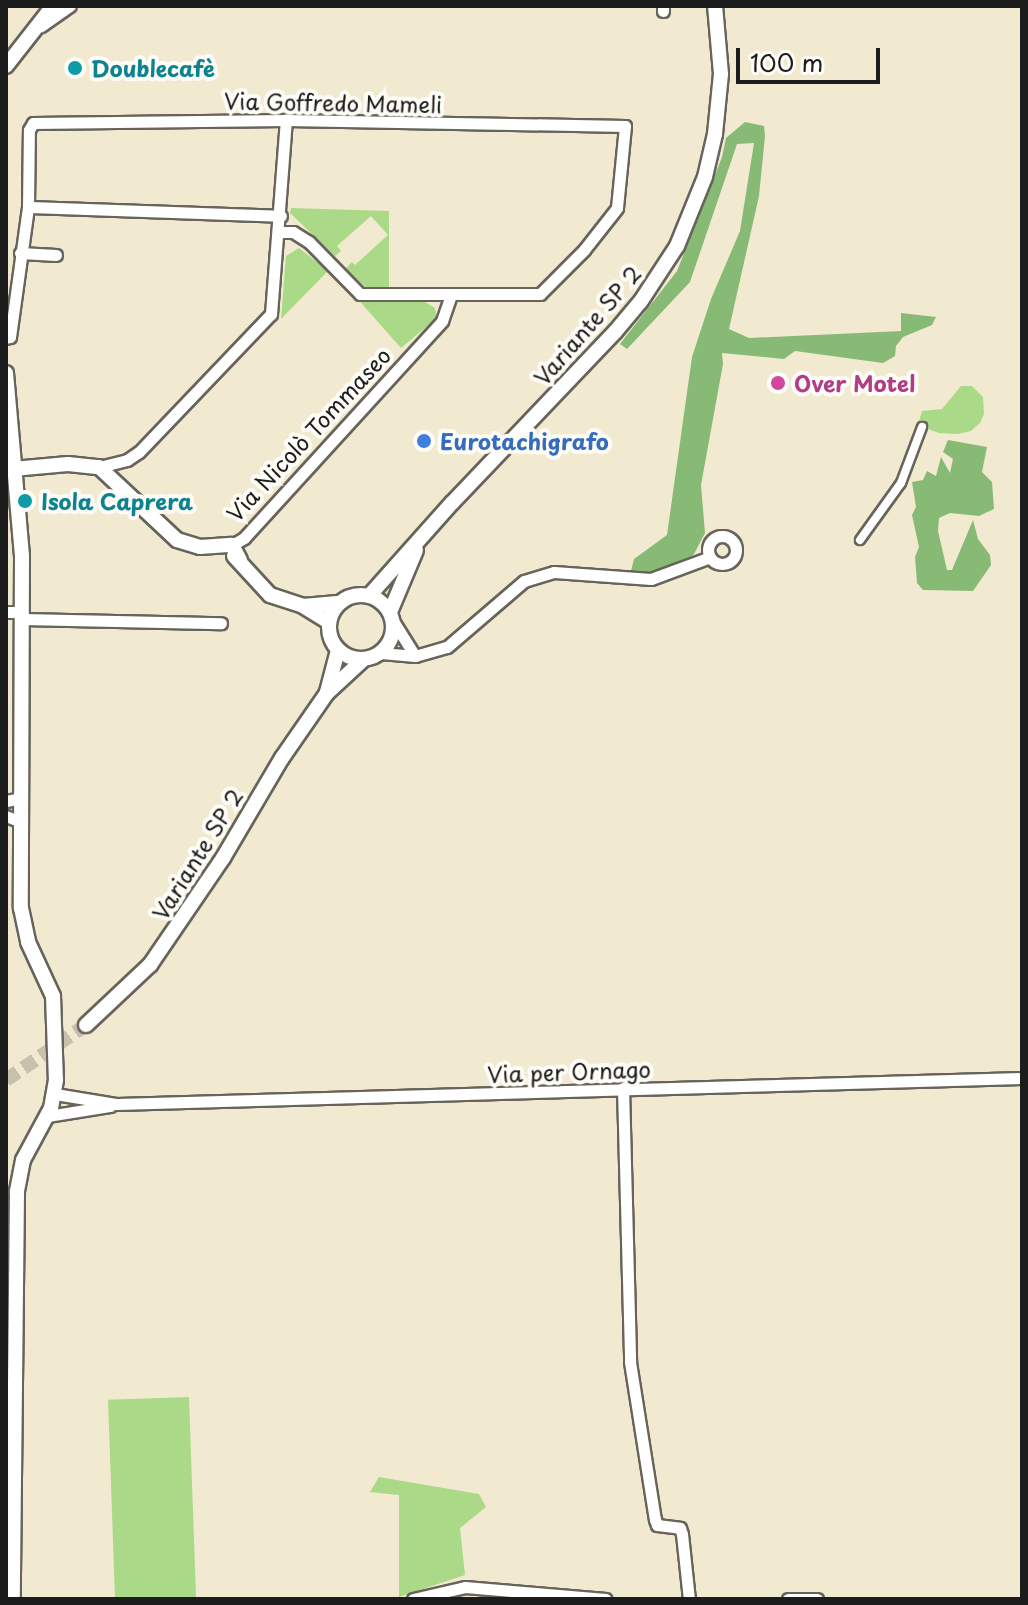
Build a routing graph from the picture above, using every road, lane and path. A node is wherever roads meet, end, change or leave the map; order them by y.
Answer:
1 (53, 6) edge
2 (70, 6) edge
3 (715, 6) edge
4 (34, 30) junction
5 (6, 66) edge
6 (286, 120) junction
7 (28, 207) junction
8 (281, 216) junction
9 (280, 232) junction
10 (20, 253) junction
11 (56, 255) dead end
12 (451, 295) junction
13 (6, 338) edge
14 (6, 373) edge
15 (922, 427) dead end
16 (99, 467) junction
17 (14, 471) junction
18 (421, 539) junction
19 (860, 540) dead end
20 (231, 545) junction
21 (710, 557) dead end
22 (369, 596) junction
23 (340, 603) junction
24 (303, 606) junction
25 (6, 612) edge
26 (22, 616) junction
27 (392, 618) junction
28 (329, 622) junction
29 (221, 623) dead end
30 (338, 650) junction
31 (381, 653) junction
32 (415, 656) junction
33 (364, 659) junction
34 (327, 693) junction
35 (13, 800) edge
36 (6, 816) edge
37 (21, 822) junction
38 (86, 1025) tunnel mouth
39 (1022, 1078) edge
40 (623, 1088) junction
41 (55, 1094) junction
42 (117, 1104) junction
43 (45, 1121) junction
44 (13, 1599) edge
45 (413, 1599) edge
46 (605, 1599) edge
47 (689, 1599) edge
48 (788, 1599) edge
49 (817, 1599) edge

1 - 4 street
2 - 4 street
3 - 18 street, Variante SP 2
4 - 5 street
6 - 7 street, Via Goffredo Mameli
6 - 8 street
6 - 12 street, Via Goffredo Mameli
7 - 8 street
7 - 10 street
8 - 9 street
9 - 12 street
9 - 16 street
10 - 11 street
10 - 13 street
12 - 20 street, Via Nicolò Tommaseo
14 - 17 street
15 - 19 street
16 - 17 street
16 - 20 street, Via Nicolò Tommaseo
17 - 26 street
18 - 22 street, Variante SP 2
18 - 27 street, Variante SP 2
20 - 24 street
21 - 32 street
22 - 23 street
22 - 27 street
23 - 24 street
23 - 28 street
24 - 28 street
25 - 26 street
26 - 29 street
26 - 35 street
27 - 31 street, Variante SP 2
27 - 32 street
28 - 30 street
30 - 33 street
30 - 34 street, Variante SP 2
31 - 32 street
31 - 33 street, Variante SP 2
33 - 34 street, Variante SP 2
34 - 38 street, Variante SP 2
35 - 37 street
36 - 37 street
37 - 41 street
39 - 40 street, Via per Ornago
40 - 42 street, Via per Ornago
40 - 47 street
41 - 42 street, Via per Ornago
41 - 43 street
42 - 43 street, Via per Ornago
43 - 44 street
45 - 46 street
48 - 49 street

